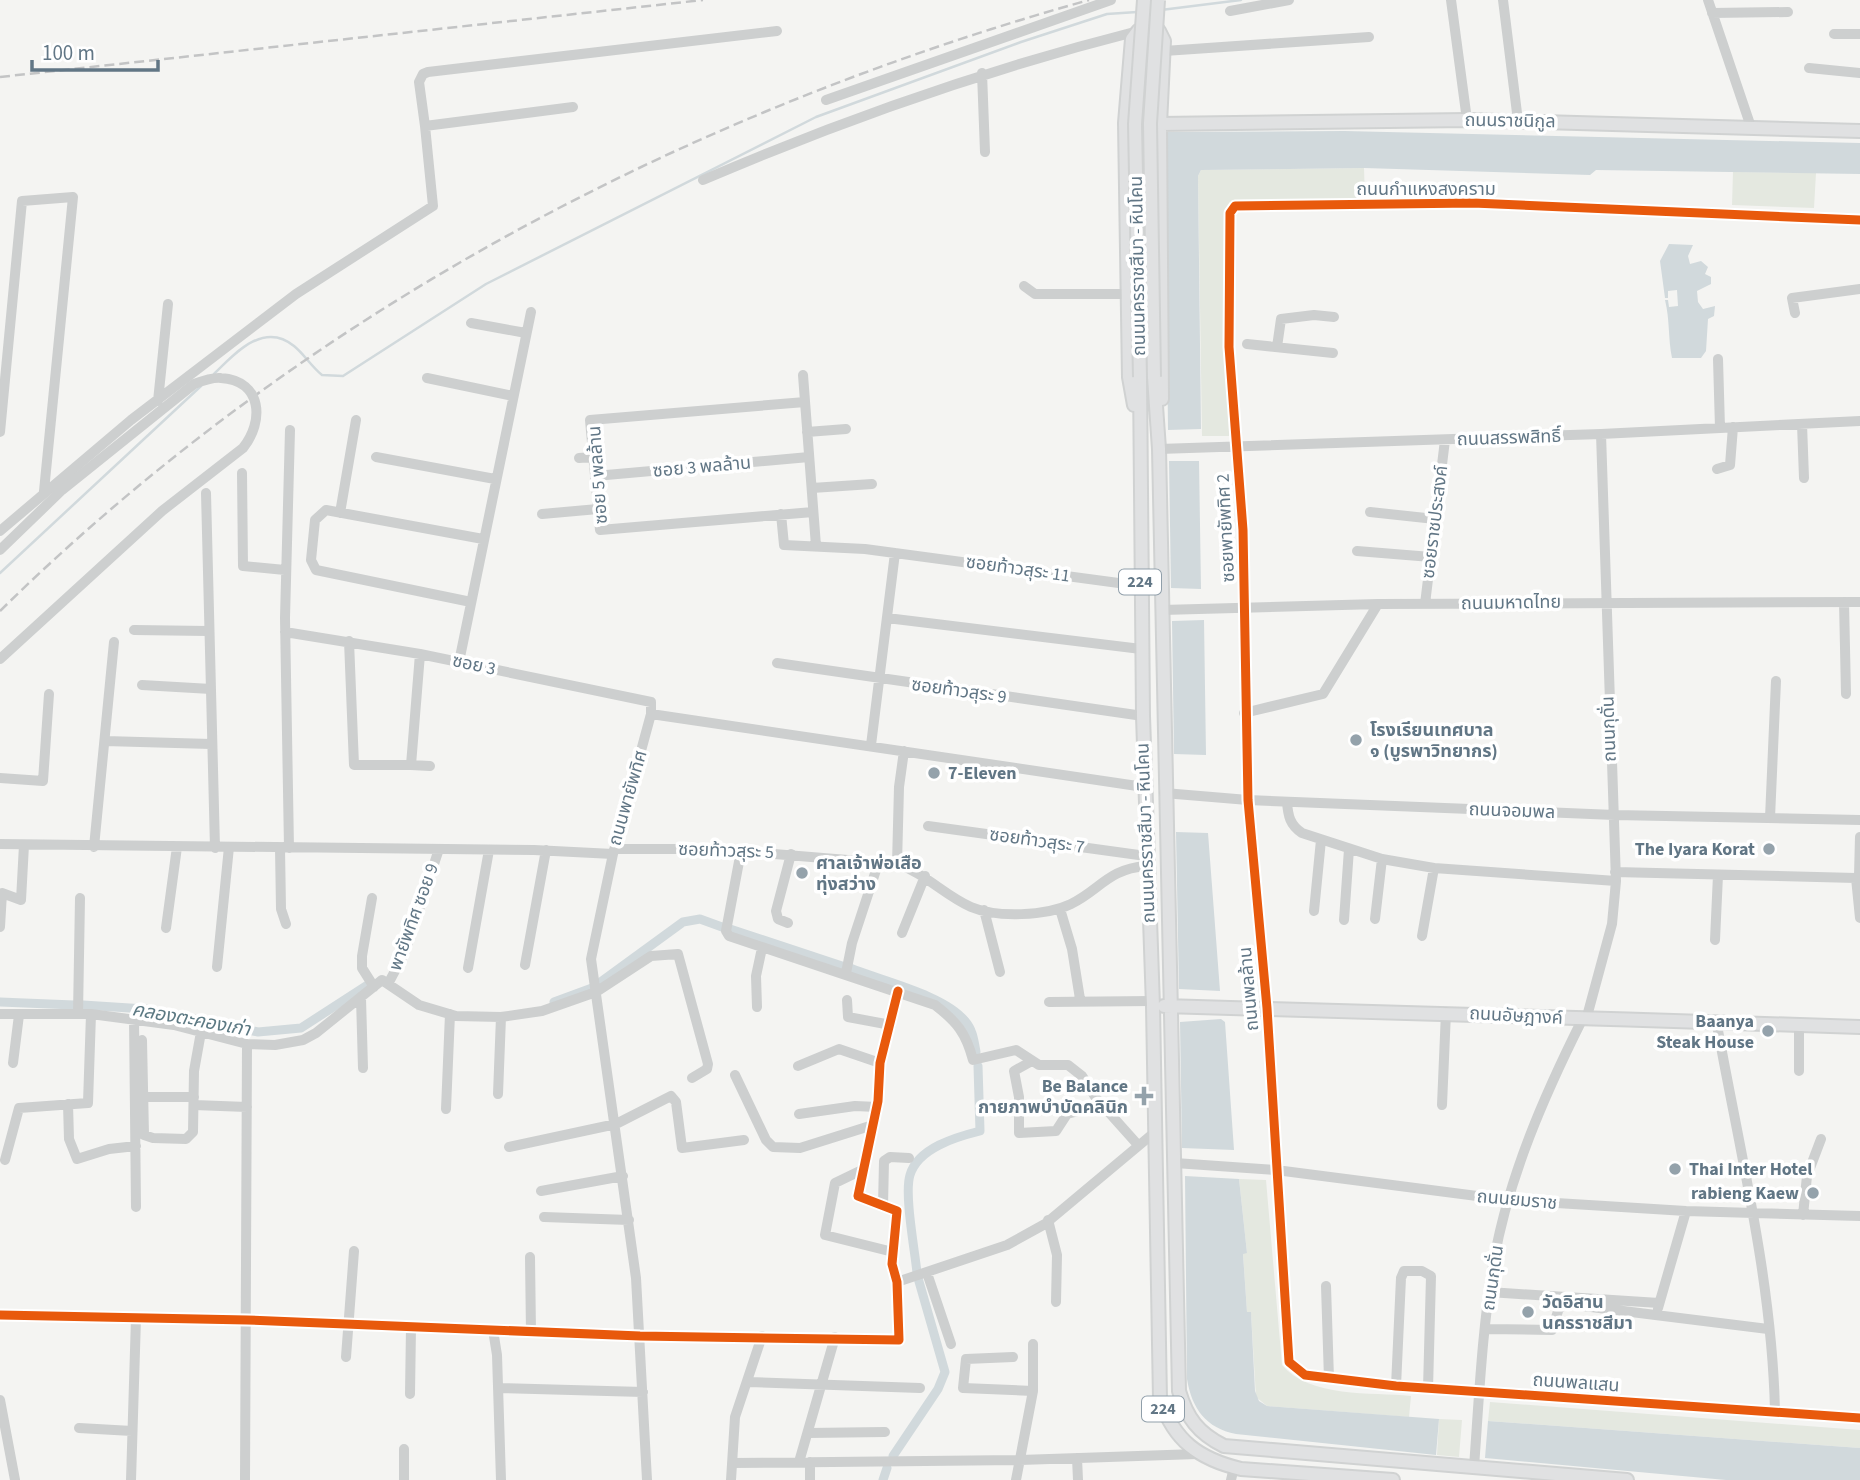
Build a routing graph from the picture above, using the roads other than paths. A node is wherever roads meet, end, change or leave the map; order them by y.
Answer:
1 (1111, 0) edge
2 (1144, 0) edge
3 (1158, 0) edge
4 (1451, 0) edge
5 (1503, 0) edge
6 (1707, 0) edge
7 (1282, 1) edge
8 (1750, 5) edge
9 (1230, 11) dead end
10 (1788, 12) dead end
11 (1712, 13) junction
12 (1138, 31) junction
13 (777, 32) dead end
14 (1833, 34) dead end
15 (1860, 34) edge
16 (1369, 37) dead end
17 (1164, 51) junction
18 (1809, 68) dead end
19 (982, 73) junction
20 (1860, 73) edge
21 (826, 100) dead end
22 (573, 107) dead end
23 (1467, 120) junction
24 (1518, 121) junction
25 (1160, 124) junction
26 (425, 126) junction
27 (1751, 127) junction
28 (1860, 131) edge
29 (985, 152) dead end
30 (703, 180) dead end
31 (1860, 220) edge
32 (1024, 286) dead end
33 (1860, 289) edge
34 (1128, 294) junction
35 (168, 304) dead end
36 (531, 312) dead end
37 (1795, 313) dead end
38 (1334, 317) dead end
39 (471, 323) dead end
40 (526, 333) junction
41 (1247, 344) dead end
42 (1278, 347) junction
43 (1333, 353) dead end
44 (1718, 359) dead end
45 (803, 374) dead end
46 (427, 378) dead end
47 (513, 396) junction
48 (158, 401) junction
49 (805, 402) junction
50 (356, 420) dead end
51 (1860, 421) edge
52 (1801, 424) junction
53 (1733, 427) junction
54 (1720, 428) junction
55 (846, 429) dead end
56 (290, 430) dead end
57 (0, 432) edge
58 (807, 432) junction
59 (1601, 434) junction
60 (1139, 437) junction
61 (1445, 440) junction
62 (1158, 442) junction
63 (1236, 447) junction
64 (376, 457) dead end
65 (593, 457) junction
66 (809, 457) junction
67 (579, 458) dead end
68 (1717, 469) dead end
69 (242, 474) dead end
70 (595, 476) junction
71 (1804, 478) dead end
72 (495, 479) junction
73 (872, 484) dead end
74 (811, 488) junction
75 (44, 491) junction
76 (206, 493) dead end
77 (598, 509) junction
78 (813, 512) junction
79 (1370, 512) dead end
80 (340, 513) junction
81 (542, 514) dead end
82 (781, 514) junction
83 (1435, 519) junction
84 (0, 531) edge
85 (483, 539) junction
86 (816, 546) junction
87 (0, 550) edge
88 (1357, 551) dead end
89 (895, 553) junction
90 (1431, 557) junction
91 (285, 570) junction
92 (1140, 586) junction
93 (1605, 601) junction
94 (471, 602) junction
95 (1844, 602) junction
96 (1860, 602) edge
97 (1378, 604) junction
98 (1425, 604) junction
99 (1244, 607) junction
100 (1162, 610) junction
101 (887, 618) junction
102 (134, 630) dead end
103 (208, 631) junction
104 (285, 632) junction
105 (349, 641) junction
106 (114, 642) dead end
107 (1141, 649) junction
108 (420, 654) junction
109 (0, 659) edge
110 (458, 662) junction
111 (777, 663) dead end
112 (879, 680) junction
113 (1776, 681) dead end
114 (142, 685) dead end
115 (211, 689) junction
116 (49, 694) dead end
117 (1846, 694) dead end
118 (1244, 713) junction
119 (652, 714) junction
120 (1143, 716) junction
121 (105, 741) junction
122 (211, 744) junction
123 (871, 746) junction
124 (904, 751) junction
125 (411, 765) junction
126 (430, 766) dead end
127 (0, 778) edge
128 (1144, 787) junction
129 (1164, 793) junction
130 (1248, 800) junction
131 (1286, 802) junction
132 (1615, 815) junction
133 (1770, 818) junction
134 (1860, 820) edge
135 (928, 825) dead end
136 (1860, 837) edge
137 (1321, 840) junction
138 (0, 844) edge
139 (24, 845) junction
140 (94, 847) junction
141 (177, 847) junction
142 (215, 848) junction
143 (229, 848) junction
144 (284, 848) junction
145 (439, 849) junction
146 (1349, 849) junction
147 (489, 850) junction
148 (546, 850) junction
149 (614, 851) junction
150 (741, 851) junction
151 (791, 854) junction
152 (1382, 859) junction
153 (879, 861) junction
154 (1146, 861) junction
155 (897, 864) junction
156 (1434, 868) junction
157 (1718, 875) junction
158 (925, 876) junction
159 (1616, 877) junction
160 (1856, 878) junction
161 (80, 898) dead end
162 (372, 898) dead end
163 (1060, 909) junction
164 (985, 910) junction
165 (1314, 911) dead end
166 (1860, 918) edge
167 (1344, 919) dead end
168 (1375, 919) dead end
169 (788, 923) dead end
170 (286, 924) dead end
171 (0, 927) edge
172 (166, 928) dead end
173 (902, 933) dead end
174 (1422, 936) dead end
175 (1715, 940) dead end
176 (762, 948) junction
177 (525, 965) dead end
178 (217, 967) dead end
179 (468, 968) dead end
180 (1000, 972) dead end
181 (846, 973) junction
182 (381, 984) junction
183 (898, 991) junction
184 (596, 992) junction
185 (360, 998) junction
186 (1080, 999) junction
187 (847, 1000) dead end
188 (1049, 1002) dead end
189 (1153, 1004) junction
190 (1172, 1006) junction
191 (757, 1007) dead end
192 (1267, 1008) junction
193 (1446, 1012) junction
194 (0, 1014) edge
195 (78, 1014) junction
196 (92, 1014) junction
197 (450, 1014) junction
198 (19, 1015) junction
199 (501, 1017) junction
200 (134, 1019) junction
201 (1584, 1020) junction
202 (891, 1025) junction
203 (1717, 1025) junction
204 (1799, 1025) junction
205 (1860, 1027) edge
206 (201, 1032) junction
207 (142, 1040) dead end
208 (247, 1044) junction
209 (1032, 1061) junction
210 (13, 1063) dead end
211 (880, 1063) junction
212 (798, 1066) dead end
213 (363, 1068) dead end
214 (1799, 1071) dead end
215 (735, 1075) dead end
216 (692, 1078) dead end
217 (498, 1094) dead end
218 (143, 1097) junction
219 (194, 1101) junction
220 (68, 1104) junction
221 (1102, 1105) junction
222 (1443, 1105) dead end
223 (247, 1107) junction
224 (877, 1107) junction
225 (446, 1109) dead end
226 (799, 1114) dead end
227 (616, 1124) junction
228 (873, 1125) junction
229 (1156, 1132) junction
230 (1821, 1139) dead end
231 (744, 1140) dead end
232 (1138, 1145) junction
233 (136, 1146) junction
234 (509, 1147) dead end
235 (909, 1158) dead end
236 (5, 1160) dead end
237 (1156, 1162) junction
238 (1175, 1163) junction
239 (864, 1169) junction
240 (1276, 1170) junction
241 (623, 1177) junction
242 (541, 1192) dead end
243 (1508, 1200) junction
244 (883, 1206) junction
245 (136, 1208) dead end
246 (1686, 1211) junction
247 (1755, 1214) junction
248 (1803, 1215) junction
249 (1860, 1216) edge
250 (544, 1217) dead end
251 (629, 1220) junction
252 (1048, 1220) junction
253 (354, 1251) dead end
254 (893, 1252) junction
255 (530, 1257) dead end
256 (927, 1273) junction
257 (897, 1282) junction
258 (1326, 1286) dead end
259 (1489, 1292) junction
260 (1056, 1302) dead end
261 (1658, 1308) junction
262 (0, 1315) edge
263 (136, 1318) junction
264 (245, 1320) junction
265 (349, 1324) junction
266 (411, 1327) junction
267 (1486, 1329) junction
268 (1768, 1329) junction
269 (493, 1330) junction
270 (531, 1333) junction
271 (640, 1336) junction
272 (762, 1336) junction
273 (835, 1337) junction
274 (951, 1344) dead end
275 (1033, 1345) dead end
276 (346, 1357) dead end
277 (1013, 1357) dead end
278 (1293, 1367) joint
279 (1329, 1379) junction
280 (749, 1382) junction
281 (823, 1385) junction
282 (1396, 1386) junction
283 (499, 1388) junction
284 (920, 1388) dead end
285 (1427, 1389) junction
286 (1033, 1391) junction
287 (643, 1392) junction
288 (1480, 1392) junction
289 (411, 1394) dead end
290 (0, 1400) edge
291 (1775, 1411) junction
292 (1860, 1418) edge
293 (79, 1428) dead end
294 (132, 1431) junction
295 (885, 1432) dead end
296 (808, 1433) junction
297 (404, 1449) dead end
298 (1197, 1454) junction
299 (1077, 1458) junction
300 (1020, 1460) junction
301 (805, 1462) junction
302 (732, 1463) junction
303 (1232, 1474) edge
304 (1473, 1474) edge
305 (15, 1480) edge
306 (131, 1480) edge
307 (240, 1480) edge
308 (245, 1480) edge
309 (404, 1480) edge
310 (501, 1480) edge
311 (647, 1480) edge
312 (731, 1480) edge
313 (810, 1480) edge
314 (1016, 1480) edge
315 (1078, 1480) edge
316 (1393, 1480) edge
317 (1627, 1480) edge

1 - 21 street
2 - 60 main road, ถนนนครราชสีมา - หินโคน / 224, bridge
3 - 62 main road, bridge
4 - 23 street
5 - 24 street
6 - 11 street
7 - 9 street
8 - 10 street
8 - 11 street
11 - 27 street
12 - 17 main road
12 - 19 street
12 - 34 main road
13 - 26 street
14 - 15 street
16 - 17 street
17 - 25 main road
18 - 20 street
19 - 29 street
19 - 30 street
22 - 26 street
23 - 24 main road, ถนนราชนิกูล
23 - 25 main road, ถนนราชนิกูล
24 - 27 main road, ถนนราชนิกูล
25 - 62 main road
26 - 48 street
27 - 28 main road, ถนนราชนิกูล
31 - 63 street, ถนนกำแหงสงคราม
32 - 34 street
33 - 37 street
34 - 60 main road
35 - 48 street
36 - 40 street
38 - 42 street
39 - 40 street
40 - 47 street
41 - 42 street
42 - 43 street
44 - 54 street
45 - 49 street
46 - 47 street
47 - 72 street
48 - 75 street
49 - 58 street
49 - 65 street, ซอย 5 พลล้าน
50 - 80 street
51 - 52 street, ถนนสรรพสิทธิ์
52 - 53 street, ถนนสรรพสิทธิ์
52 - 71 street
53 - 54 street, ถนนสรรพสิทธิ์
53 - 68 street
54 - 59 street, ถนนสรรพสิทธิ์
55 - 58 street
56 - 91 street
57 - 75 street
58 - 66 street
59 - 61 street, ถนนสรรพสิทธิ์
59 - 93 street, ถนนกุดั่น
60 - 92 main road, ถนนนครราชสีมา - หินโคน / 224
61 - 63 street, ถนนสรรพสิทธิ์
61 - 83 street, ซอยราชประสงค์
62 - 63 street, ถนนสรรพสิทธิ์
62 - 100 main road
63 - 99 street, ซอยพายัพทิศ 2
64 - 72 street
65 - 67 street
65 - 70 street, ซอย 5 พลล้าน
66 - 70 street, ซอย 3 พลล้าน
66 - 74 street
69 - 91 street
70 - 77 street, ซอย 5 พลล้าน
72 - 85 street
73 - 74 street
74 - 78 street
75 - 84 street
76 - 103 street
77 - 81 street
77 - 82 street, ซอย 5 พลล้าน
78 - 82 street, ซอย 5 พลล้าน
78 - 86 street
79 - 83 street
80 - 85 street
80 - 94 street
82 - 86 street, ซอยท้าวสุระ 11
83 - 90 street, ซอยราชประสงค์
85 - 94 street
86 - 89 street, ซอยท้าวสุระ 11
87 - 109 street, bridge
88 - 90 street
89 - 92 street, ซอยท้าวสุระ 11
89 - 101 street
90 - 98 street, ซอยราชประสงค์
91 - 104 street
92 - 107 main road, ถนนนครราชสีมา - หินโคน / 224
93 - 95 street, ถนนมหาดไทย
93 - 98 street, ถนนมหาดไทย
93 - 132 street, ถนนกุดั่น
94 - 110 street
95 - 96 street, ถนนมหาดไทย
95 - 117 street
97 - 98 street, ถนนมหาดไทย
97 - 99 street, ถนนมหาดไทย
97 - 118 street
99 - 100 street, ถนนมหาดไทย
99 - 118 street, ถนนพลล้าน
100 - 129 main road
101 - 107 street
101 - 112 street
102 - 103 street
103 - 115 street
104 - 105 street, ซอย 3
104 - 144 street
105 - 108 street, ซอย 3
105 - 125 street
106 - 121 street
107 - 120 main road, ถนนนครราชสีมา - หินโคน / 224
108 - 110 street, ซอย 3
108 - 125 street
110 - 119 street, ซอย 3
111 - 112 street, ซอยท้าวสุระ 9
112 - 120 street, ซอยท้าวสุระ 9
112 - 123 street
113 - 133 street
114 - 115 street
115 - 122 street
116 - 127 street
118 - 130 street, ถนนพลล้าน
119 - 123 street
119 - 149 street, ถนนพายัพทิศ
120 - 128 main road, ถนนนครราชสีมา - หินโคน / 224
121 - 122 street
121 - 140 street
122 - 142 street
123 - 124 street
124 - 128 street
124 - 155 street
125 - 126 street
128 - 129 main road
128 - 154 main road, ถนนนครราชสีมา - หินโคน / 224
129 - 130 street, ถนนจอมพล
129 - 190 main road
130 - 131 street, ถนนจอมพล
130 - 192 street, ถนนพลล้าน
131 - 132 street, ถนนจอมพล
131 - 137 street
132 - 133 street, ถนนจอมพล
132 - 159 street, ถนนกุดั่น
133 - 134 street, ถนนจอมพล
135 - 154 street, ซอยท้าวสุระ 7
136 - 160 street
137 - 146 street
137 - 165 street
138 - 139 street, ถนนพายัพทิศ
139 - 140 street, ถนนพายัพทิศ
139 - 171 street
140 - 141 street, ถนนพายัพทิศ
141 - 142 street, ถนนพายัพทิศ
141 - 172 street
142 - 143 street, ถนนพายัพทิศ
143 - 144 street, ถนนพายัพทิศ
143 - 178 street
144 - 145 street, ถนนพายัพทิศ
144 - 170 street
145 - 147 street, ถนนพายัพทิศ
145 - 182 street, พายัพทิศ ซอย 9
146 - 152 street
146 - 167 street
147 - 148 street, ถนนพายัพทิศ
147 - 179 street
148 - 149 street, ถนนพายัพทิศ
148 - 177 street
149 - 150 street, ซอยท้าวสุระ 5
149 - 184 street
150 - 151 street, ซอยท้าวสุระ 5
150 - 176 street
151 - 153 street, ซอยท้าวสุระ 5
151 - 169 street
152 - 156 street
152 - 168 street
153 - 155 street, ซอยท้าวสุระ 5
153 - 181 street
154 - 163 street, ซอยท้าวสุระ 5
154 - 189 main road, ถนนนครราชสีมา - หินโคน / 224
155 - 158 street, ซอยท้าวสุระ 5
156 - 159 street
156 - 174 street
157 - 159 street
157 - 160 street
157 - 175 street
158 - 164 street, ซอยท้าวสุระ 5
158 - 173 street
159 - 201 street, ถนนกุดั่น
160 - 166 street
161 - 195 street
162 - 182 street
163 - 164 street, ซอยท้าวสุระ 5
163 - 186 street
164 - 180 street
176 - 181 street
176 - 191 street
181 - 183 street
182 - 185 street, พายัพทิศ ซอย 9
182 - 197 street
183 - 202 street
183 - 209 street
184 - 199 street
184 - 216 street
184 - 227 street
185 - 208 street, พายัพทิศ ซอย 9
185 - 213 street
186 - 188 street
186 - 189 street
187 - 202 street
189 - 190 main road, ถนนอัษฎางค์
189 - 229 main road, ถนนนครราชสีมา - หินโคน / 224
190 - 192 main road, ถนนอัษฎางค์
190 - 238 main road
192 - 193 main road, ถนนอัษฎางค์
192 - 240 street, ถนนพลล้าน
193 - 201 main road, ถนนอัษฎางค์
193 - 222 street
194 - 198 street, พายัพทิศ ซอย 9
195 - 196 street, พายัพทิศ ซอย 9
195 - 198 street, พายัพทิศ ซอย 9
196 - 200 street, พายัพทิศ ซอย 9
196 - 220 street
197 - 199 street
197 - 225 street
198 - 210 street
199 - 217 street
200 - 206 street, พายัพทิศ ซอย 9
200 - 233 street
201 - 203 main road, ถนนอัษฎางค์
201 - 243 street, ถนนกุดั่น
202 - 211 street
203 - 204 main road, ถนนอัษฎางค์
203 - 247 street
204 - 205 main road, ถนนอัษฎางค์
204 - 214 street
206 - 208 street, พายัพทิศ ซอย 9
206 - 219 street
207 - 218 street
208 - 223 street
209 - 221 street
209 - 221 street
211 - 212 street
211 - 224 street
215 - 228 street
218 - 219 street
218 - 219 street
219 - 223 street
220 - 233 street
220 - 236 street
221 - 232 street
223 - 264 street
224 - 226 street
224 - 228 street
227 - 231 street
227 - 234 street
227 - 241 street
228 - 239 street
229 - 232 street
229 - 237 main road, ถนนนครราชสีมา - หินโคน / 224
230 - 248 street
232 - 252 street
233 - 245 street
235 - 244 street
237 - 238 main road
237 - 298 main road, ถนนนครราชสีมา - หินโคน / 224
238 - 240 street, ถนนยมราช
238 - 304 main road
239 - 244 street
239 - 254 street
240 - 243 street, ถนนยมราช
240 - 278 street, ถนนพลล้าน
241 - 242 street
241 - 251 street
243 - 246 street, ถนนยมราช
243 - 259 street, ถนนกุดั่น
244 - 254 street
246 - 247 street, ถนนยมราช
246 - 261 street
247 - 248 street, ถนนยมราช
247 - 268 street
248 - 249 street, ถนนยมราช
250 - 251 street
251 - 271 street
252 - 256 street
252 - 260 street
253 - 265 street
254 - 257 street
255 - 270 street
256 - 257 street
256 - 274 street
257 - 273 street
258 - 279 street
259 - 261 street
259 - 267 street, ถนนกุดั่น
261 - 267 street
261 - 268 street
262 - 263 street
263 - 264 street
263 - 294 street
264 - 265 street
264 - 307 street
264 - 308 street
265 - 266 street
265 - 276 street
266 - 269 street
266 - 289 street
267 - 288 street, ถนนกุดั่น
268 - 291 street
269 - 270 street
269 - 283 street
270 - 271 street
271 - 272 street
271 - 287 street
272 - 273 street
272 - 280 street
273 - 281 street
275 - 286 street
277 - 286 street
278 - 279 street, ถนนพลแสน
279 - 282 street, ถนนพลแสน
280 - 281 street
280 - 302 street
281 - 284 street
281 - 296 street
282 - 285 street, ถนนพลแสน
282 - 285 street
283 - 287 street
283 - 310 street
285 - 288 street, ถนนพลแสน
286 - 300 street
287 - 311 street
288 - 291 street, ถนนพลแสน
288 - 304 street, ถนนกุดั่น
290 - 305 street
291 - 292 street, ถนนพลแสน
293 - 294 street
294 - 306 street
295 - 296 street
296 - 301 street
297 - 309 street
298 - 299 street
298 - 303 main road, ถนนนครราชสีมา - หินโคน / 224
299 - 300 street
299 - 315 street
300 - 301 street
300 - 314 street
301 - 302 street
301 - 313 street
302 - 312 street
303 - 316 main road, ถนนนครราชสีมา - หินโคน / 224
304 - 317 main road

